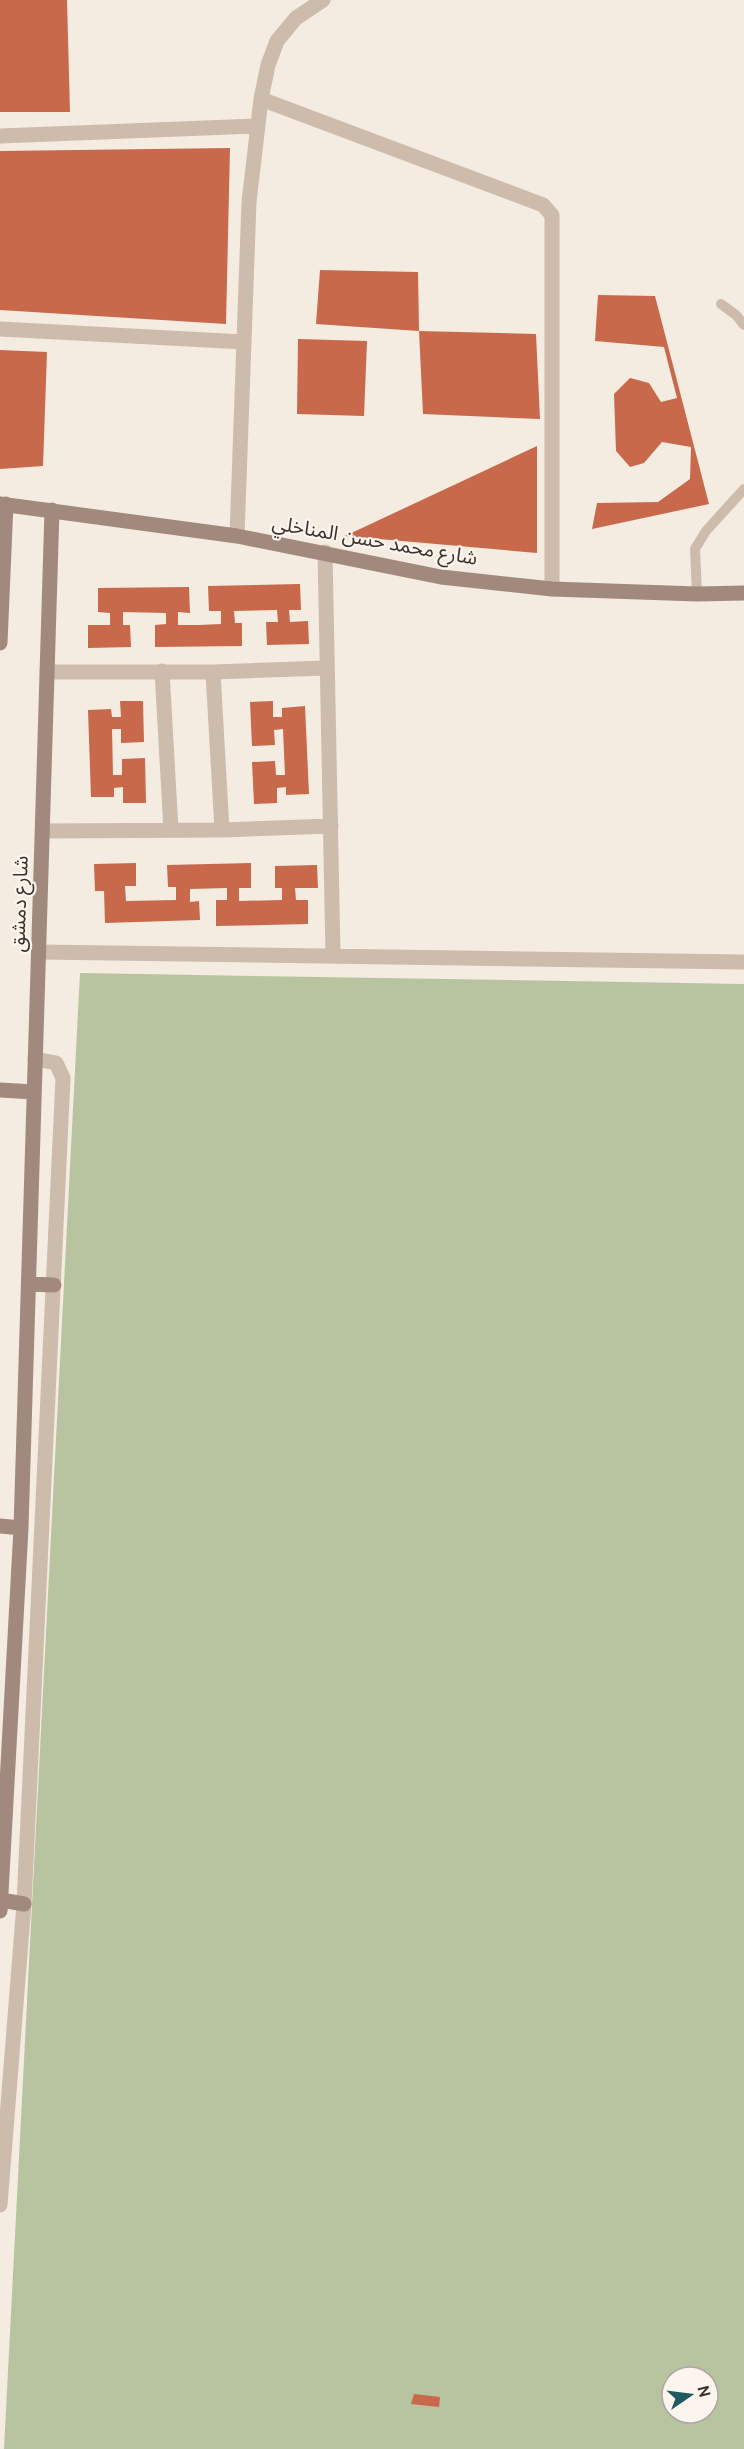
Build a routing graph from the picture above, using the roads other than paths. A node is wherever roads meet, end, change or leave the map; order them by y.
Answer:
1 (323, 0) edge
2 (261, 99) junction
3 (258, 126) junction
4 (0, 136) edge
5 (722, 304) dead end
6 (744, 325) edge
7 (0, 329) edge
8 (244, 342) junction
9 (744, 489) edge
10 (3, 504) edge
11 (52, 510) junction
12 (237, 536) junction
13 (2, 545) edge
14 (325, 552) junction
15 (552, 589) junction
16 (744, 592) edge
17 (697, 594) junction
18 (0, 636) edge
19 (0, 643) edge
20 (326, 668) junction
21 (162, 671) junction
22 (47, 672) junction
23 (213, 672) junction
24 (331, 826) junction
25 (171, 830) junction
26 (222, 830) junction
27 (43, 831) junction
28 (39, 952) junction
29 (333, 956) junction
30 (744, 962) edge
31 (35, 1059) junction
32 (0, 1090) edge
33 (34, 1092) junction
34 (29, 1284) junction
35 (54, 1285) junction
36 (0, 1526) edge
37 (21, 1528) junction
38 (1, 1900) edge
39 (24, 1904) junction
40 (0, 1911) edge
41 (0, 2205) edge

1 - 2 street
2 - 3 street
2 - 15 street
3 - 4 street
3 - 8 street
5 - 6 lane
7 - 8 street
8 - 12 street
9 - 17 lane
10 - 11 street, شارع محمد حسن المناخلي
10 - 13 street
11 - 12 street, شارع محمد حسن المناخلي
11 - 22 street, شارع دمشق
12 - 14 street, شارع محمد حسن المناخلي
13 - 18 street
14 - 15 street, شارع محمد حسن المناخلي
14 - 20 street
15 - 17 street, شارع محمد حسن المناخلي
16 - 17 street, شارع محمد حسن المناخلي
18 - 19 street
20 - 23 street
20 - 24 street
21 - 22 street
21 - 23 street
21 - 25 street
22 - 27 street, شارع دمشق
23 - 26 street
24 - 26 street
24 - 29 street
25 - 26 street
25 - 27 street
27 - 28 street, شارع دمشق
28 - 29 street
28 - 31 street, شارع دمشق
29 - 30 street
31 - 33 street, شارع دمشق
31 - 35 street
32 - 33 street
33 - 34 street, شارع دمشق
34 - 35 street
34 - 37 street, شارع دمشق
35 - 39 street
36 - 37 street
37 - 38 street, شارع دمشق
38 - 39 street
38 - 40 street, شارع دمشق
39 - 41 street

